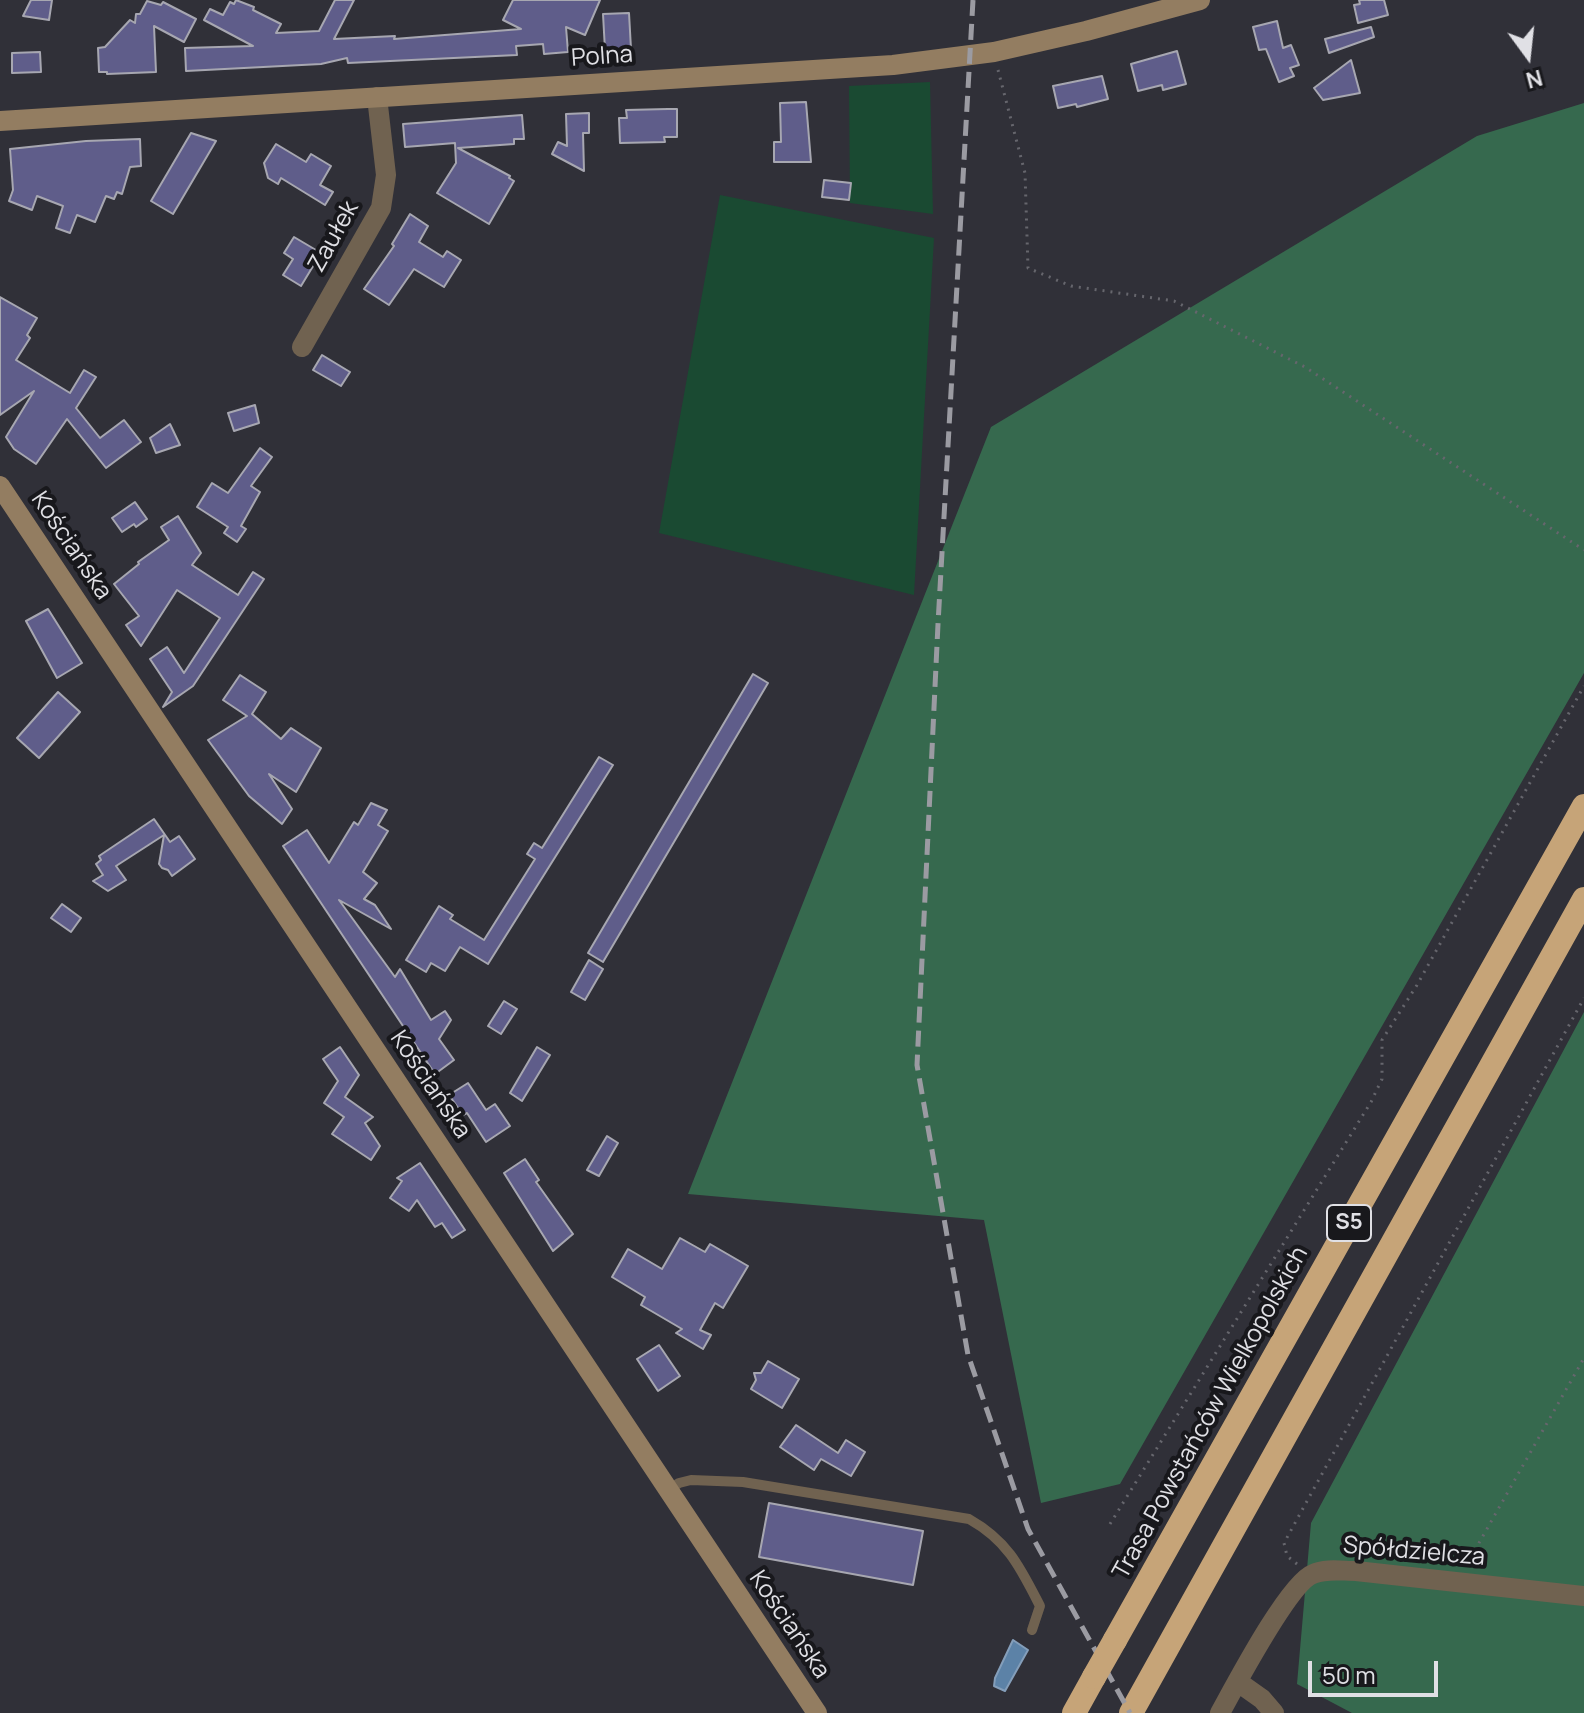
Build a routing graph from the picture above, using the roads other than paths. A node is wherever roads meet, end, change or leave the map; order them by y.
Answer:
1 (1200, 0) edge
2 (377, 97) junction
3 (0, 121) edge
4 (302, 347) dead end
5 (0, 486) edge
6 (1584, 806) edge
7 (1584, 899) edge
8 (668, 1490) junction
9 (1584, 1596) edge
10 (1032, 1630) dead end
11 (1238, 1682) junction
12 (817, 1713) edge
13 (1074, 1713) edge
14 (1131, 1713) edge
15 (1220, 1713) edge
16 (1274, 1713) edge

1 - 2 street, Polna
2 - 3 street, Polna
2 - 4 street, Zaułek
5 - 8 street, Kościańska
6 - 13 highway, Trasa Powstańców Wielkopolskich / S5, bridge
7 - 14 highway, S5
8 - 10 lane
8 - 12 street, Kościańska
9 - 11 street, Spółdzielcza
11 - 15 street, Spółdzielcza
11 - 16 street

